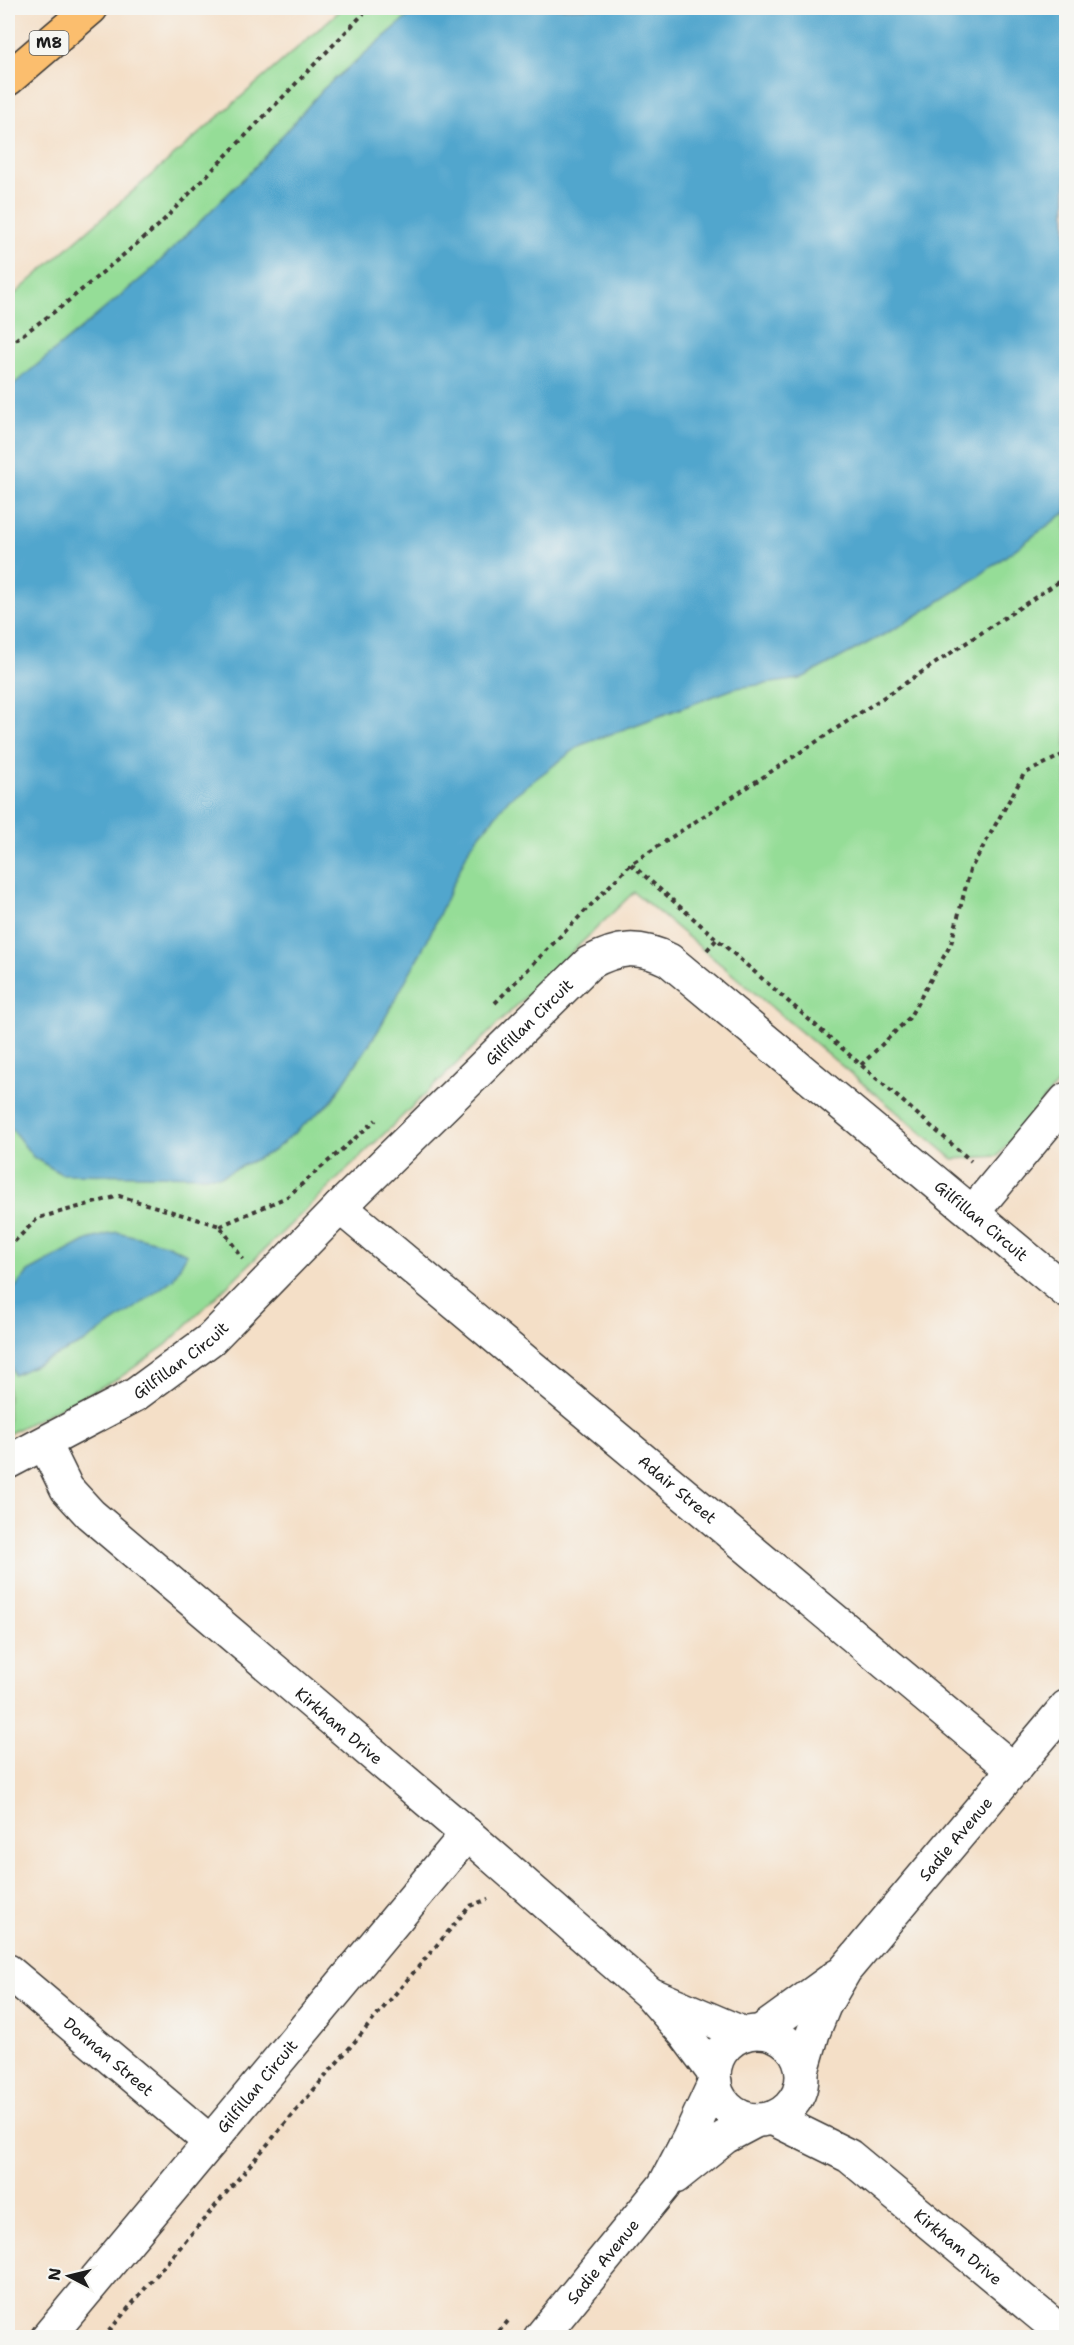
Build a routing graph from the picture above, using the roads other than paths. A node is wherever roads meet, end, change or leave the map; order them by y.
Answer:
1 (91, 8) edge
2 (8, 80) edge
3 (1066, 1100) edge
4 (340, 1207) junction
5 (972, 1212) junction
6 (1066, 1291) edge
7 (45, 1444) junction
8 (8, 1462) edge
9 (1066, 1707) edge
10 (1014, 1770) junction
11 (467, 1834) junction
12 (845, 1970) junction
13 (8, 1971) edge
14 (650, 1994) junction
15 (752, 2033) junction
16 (715, 2078) junction
17 (802, 2079) junction
18 (764, 2119) junction
19 (209, 2141) junction
20 (849, 2156) junction
21 (664, 2186) junction
22 (1066, 2336) edge
23 (47, 2337) edge
24 (540, 2337) edge

1 - 2 highway, M8
3 - 5 street
4 - 5 street, Gilfillan Circuit
4 - 7 street, Gilfillan Circuit
4 - 10 street, Adair Street
5 - 6 street, Gilfillan Circuit
7 - 8 street, Gilfillan Circuit
7 - 11 street, Kirkham Drive
9 - 10 street, Sadie Avenue
10 - 12 street, Sadie Avenue
11 - 14 street, Kirkham Drive
11 - 19 street, Gilfillan Circuit
12 - 15 street, Sadie Avenue
12 - 17 street, Sadie Avenue
13 - 19 street, Donnan Street
14 - 15 street, Kirkham Drive
14 - 16 street, Kirkham Drive
15 - 16 street
15 - 17 street
16 - 18 street
16 - 21 street, Sadie Avenue
17 - 18 street
17 - 20 street, Kirkham Drive
18 - 20 street, Kirkham Drive
18 - 21 street, Sadie Avenue
19 - 23 street, Gilfillan Circuit
20 - 22 street, Kirkham Drive
21 - 24 street, Sadie Avenue

